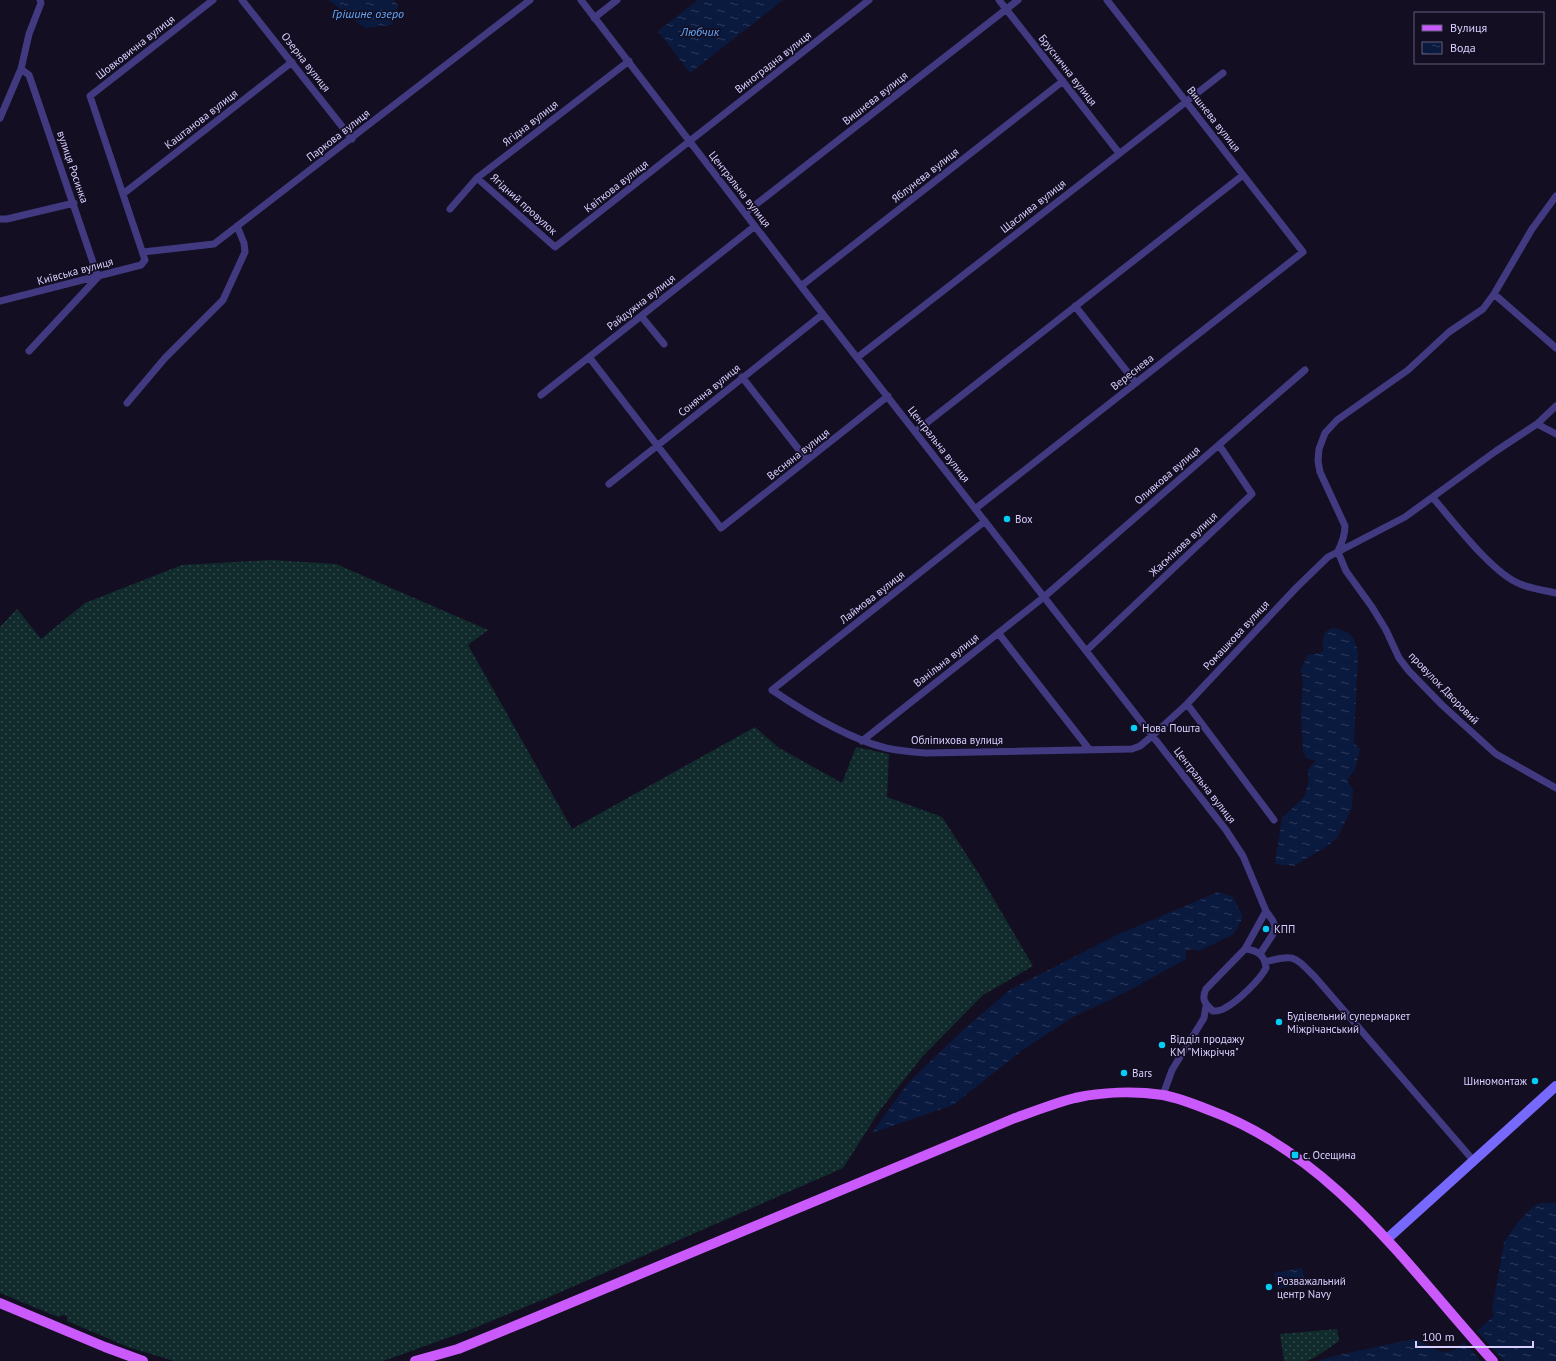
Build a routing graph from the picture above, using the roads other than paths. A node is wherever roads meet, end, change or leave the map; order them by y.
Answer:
1 (40, 0) edge
2 (213, 0) edge
3 (242, 0) edge
4 (530, 0) edge
5 (581, 0) edge
6 (617, 0) edge
7 (870, 0) edge
8 (999, 0) edge
9 (1018, 0) edge
10 (1107, 0) edge
11 (1006, 9) junction
12 (594, 18) junction
13 (629, 61) junction
14 (292, 62) junction
15 (21, 69) junction
16 (1223, 73) dead end
17 (1063, 81) junction
18 (1186, 101) junction
19 (0, 118) edge
20 (352, 139) junction
21 (690, 142) junction
22 (1119, 153) junction
23 (1243, 175) junction
24 (477, 178) junction
25 (123, 194) junction
26 (1556, 196) edge
27 (74, 203) junction
28 (450, 209) dead end
29 (745, 213) junction
30 (0, 219) edge
31 (237, 226) junction
32 (755, 226) junction
33 (555, 247) joint
34 (144, 252) junction
35 (1303, 252) joint
36 (98, 277) junction
37 (801, 286) junction
38 (1494, 294) junction
39 (0, 301) edge
40 (1075, 306) junction
41 (823, 314) junction
42 (641, 316) junction
43 (664, 344) dead end
44 (1556, 348) edge
45 (29, 351) dead end
46 (858, 357) junction
47 (589, 358) junction
48 (1305, 370) dead end
49 (742, 377) junction
50 (1136, 383) junction
51 (541, 395) dead end
52 (888, 396) junction
53 (126, 403) dead end
54 (1556, 406) edge
55 (1537, 424) junction
56 (915, 432) junction
57 (1556, 434) edge
58 (657, 445) junction
59 (1219, 445) junction
60 (807, 460) junction
61 (609, 484) dead end
62 (1433, 498) junction
63 (975, 509) junction
64 (985, 521) junction
65 (1338, 552) junction
66 (1556, 593) edge
67 (1044, 597) junction
68 (999, 634) junction
69 (1086, 651) junction
70 (772, 690) joint
71 (1187, 704) junction
72 (1152, 736) junction
73 (862, 741) junction
74 (1089, 749) junction
75 (1556, 788) edge
76 (1274, 820) dead end
77 (1266, 910) junction
78 (1245, 949) junction
79 (1260, 954) junction
80 (1265, 962) junction
81 (1206, 1006) junction
82 (1213, 1011) junction
83 (1204, 1018) junction
84 (1556, 1086) edge
85 (1163, 1096) junction
86 (1473, 1160) junction
87 (1387, 1239) junction
88 (0, 1303) edge
89 (143, 1361) edge
90 (415, 1361) edge
91 (1493, 1361) edge

1 - 15 street
2 - 25 street, Шовковична вулиця
3 - 14 street, Озерна вулиця
4 - 20 street, Паркова вулиця
5 - 12 street, Центральна вулиця
6 - 12 street
7 - 21 street, Виноградна вулиця
8 - 11 street, Бруснична вулиця
9 - 11 street, Вишнева вулиця
10 - 18 street, Вишнева вулиця
11 - 17 street, Бруснична вулиця
11 - 29 street, Вишнева вулиця
12 - 13 street, Центральна вулиця
13 - 21 street, Центральна вулиця
13 - 24 street, Ягідна вулиця
14 - 20 street, Озерна вулиця
14 - 25 street, Каштанова вулиця
15 - 19 street
15 - 27 street, вулиця Росинка
16 - 18 street, Щаслива вулиця
17 - 22 street, Бруснична вулиця
17 - 37 street, Яблунева вулиця
18 - 22 street, Щаслива вулиця
18 - 23 street, Вишнева вулиця
20 - 31 street, Паркова вулиця
21 - 29 street, Центральна вулиця
21 - 33 street, Квіткова вулиця
22 - 46 street, Щаслива вулиця
23 - 35 street, Вишнева вулиця
23 - 40 street
24 - 28 street, Ягідна вулиця
24 - 33 street, Ягідний провулок
25 - 34 street
26 - 38 street
27 - 30 street
27 - 36 street, вулиця Росинка
29 - 32 street, Центральна вулиця
31 - 34 street, Паркова вулиця
31 - 53 street
32 - 37 street, Центральна вулиця
32 - 42 street, Райдужна вулиця
34 - 36 street, Київська вулиця
35 - 50 street, Вереснева
36 - 39 street, Київська вулиця
36 - 45 street
37 - 41 street, Центральна вулиця
38 - 44 street
38 - 65 street
40 - 50 street
40 - 56 street
41 - 46 street, Центральна вулиця
41 - 49 street, Сонячна вулиця
42 - 43 street
42 - 47 street, Райдужна вулиця
46 - 52 street, Центральна вулиця
47 - 51 street, Райдужна вулиця
47 - 58 street
48 - 59 street, Оливкова вулиця
49 - 58 street, Сонячна вулиця
49 - 60 street
50 - 63 street, Вереснева
52 - 56 street, Центральна вулиця
52 - 60 street, Весняна вулиця
54 - 55 street, Ромашкова вулиця
55 - 57 street
55 - 62 street, Ромашкова вулиця
56 - 63 street, Центральна вулиця
58 - 60 street, Весняна вулиця
58 - 61 street, Сонячна вулиця
59 - 67 street, Оливкова вулиця
59 - 69 street, Жасмінова вулиця
62 - 65 street, Ромашкова вулиця
62 - 66 street
63 - 64 street, Центральна вулиця
64 - 67 street, Центральна вулиця
64 - 70 street, Лаймова вулиця
65 - 71 street, Ромашкова вулиця
65 - 75 street, провулок Дворовий
67 - 68 street, Ванільна вулиця
67 - 69 street, Центральна вулиця
68 - 73 street, Ванільна вулиця
68 - 74 street
69 - 72 street, Центральна вулиця
70 - 73 street, Обліпихова вулиця
71 - 72 street, Ромашкова вулиця
71 - 76 street
72 - 74 street, Обліпихова вулиця
72 - 77 street, Центральна вулиця
73 - 74 street, Обліпихова вулиця
77 - 78 street
77 - 79 street, Центральна вулиця
78 - 79 street
78 - 81 street
79 - 80 street
80 - 82 street
80 - 86 street
81 - 82 street
81 - 83 street
82 - 83 street
83 - 85 street
84 - 86 street
85 - 87 main road
85 - 90 main road
86 - 87 street
87 - 91 main road
88 - 89 main road

